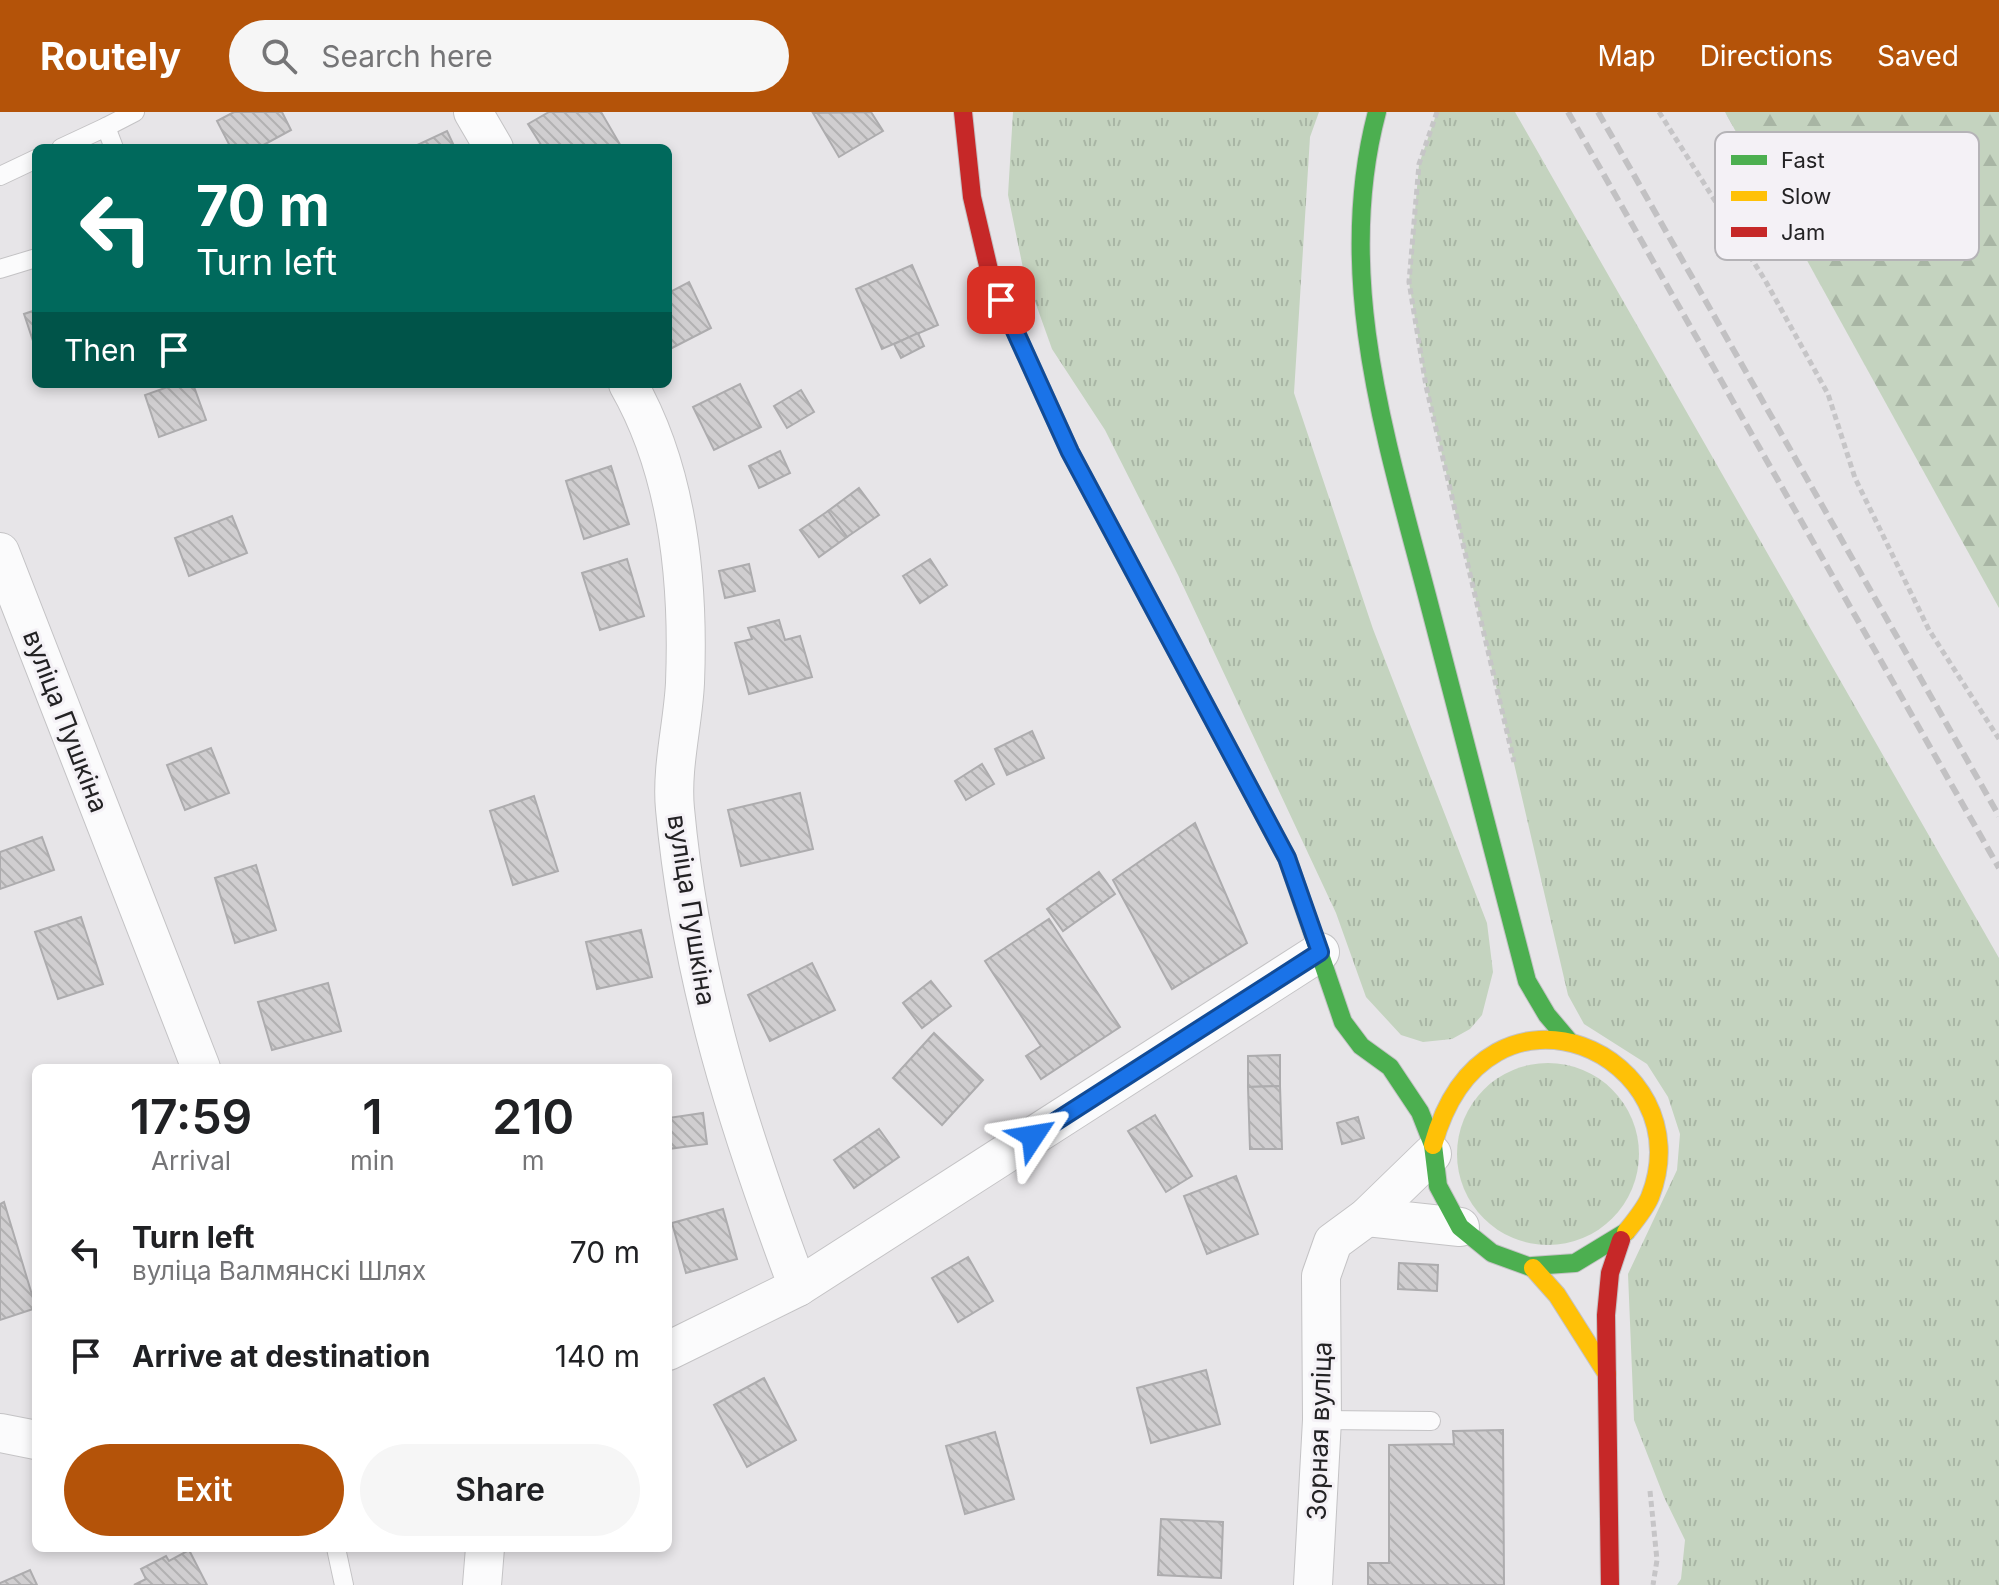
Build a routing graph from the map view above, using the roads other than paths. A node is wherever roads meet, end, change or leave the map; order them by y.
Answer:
1 (135, 112) edge
2 (473, 112) edge
3 (963, 112) edge
4 (1377, 112) edge
5 (106, 127) junction
6 (70, 144) edge
7 (112, 144) edge
8 (492, 144) edge
9 (32, 161) edge
10 (0, 176) edge
11 (32, 259) edge
12 (0, 269) edge
13 (630, 388) edge
14 (0, 552) edge
15 (1320, 952) junction
16 (1527, 981) junction
17 (1521, 1009) dead end
18 (1511, 1032) dead end
19 (1569, 1041) junction
20 (1498, 1050) junction
21 (199, 1064) edge
22 (1390, 1067) junction
23 (1473, 1067) junction
24 (1416, 1070) dead end
25 (1452, 1070) dead end
26 (1433, 1149) junction
27 (1367, 1217) junction
28 (1460, 1227) junction
29 (1621, 1240) junction
30 (1532, 1266) junction
31 (798, 1287) junction
32 (672, 1349) edge
33 (1607, 1374) junction
34 (1322, 1420) junction
35 (1431, 1421) dead end
36 (0, 1433) edge
37 (32, 1439) edge
38 (337, 1552) edge
39 (485, 1552) edge
40 (344, 1585) edge
41 (482, 1585) edge
42 (1313, 1585) edge
43 (1610, 1585) edge

1 - 5 lane
2 - 8 street
3 - 15 main road
4 - 16 main road
5 - 6 lane
5 - 7 lane
9 - 10 lane
11 - 12 lane
13 - 31 street, вуліца Пушкіна
14 - 21 street, вуліца Пушкіна
15 - 22 main road
15 - 31 street
16 - 17 main road
16 - 19 main road
18 - 20 main road
19 - 20 main road
19 - 29 main road
20 - 23 main road
22 - 24 main road
22 - 26 main road
23 - 25 main road
23 - 26 main road
26 - 27 street
26 - 28 main road
27 - 28 street
27 - 34 street, Зорная вуліца
28 - 30 main road
29 - 30 main road
29 - 33 main road
30 - 33 main road
31 - 32 street
33 - 43 main road
34 - 35 lane
34 - 42 street, Зорная вуліца
36 - 37 street
38 - 40 lane
39 - 41 street

